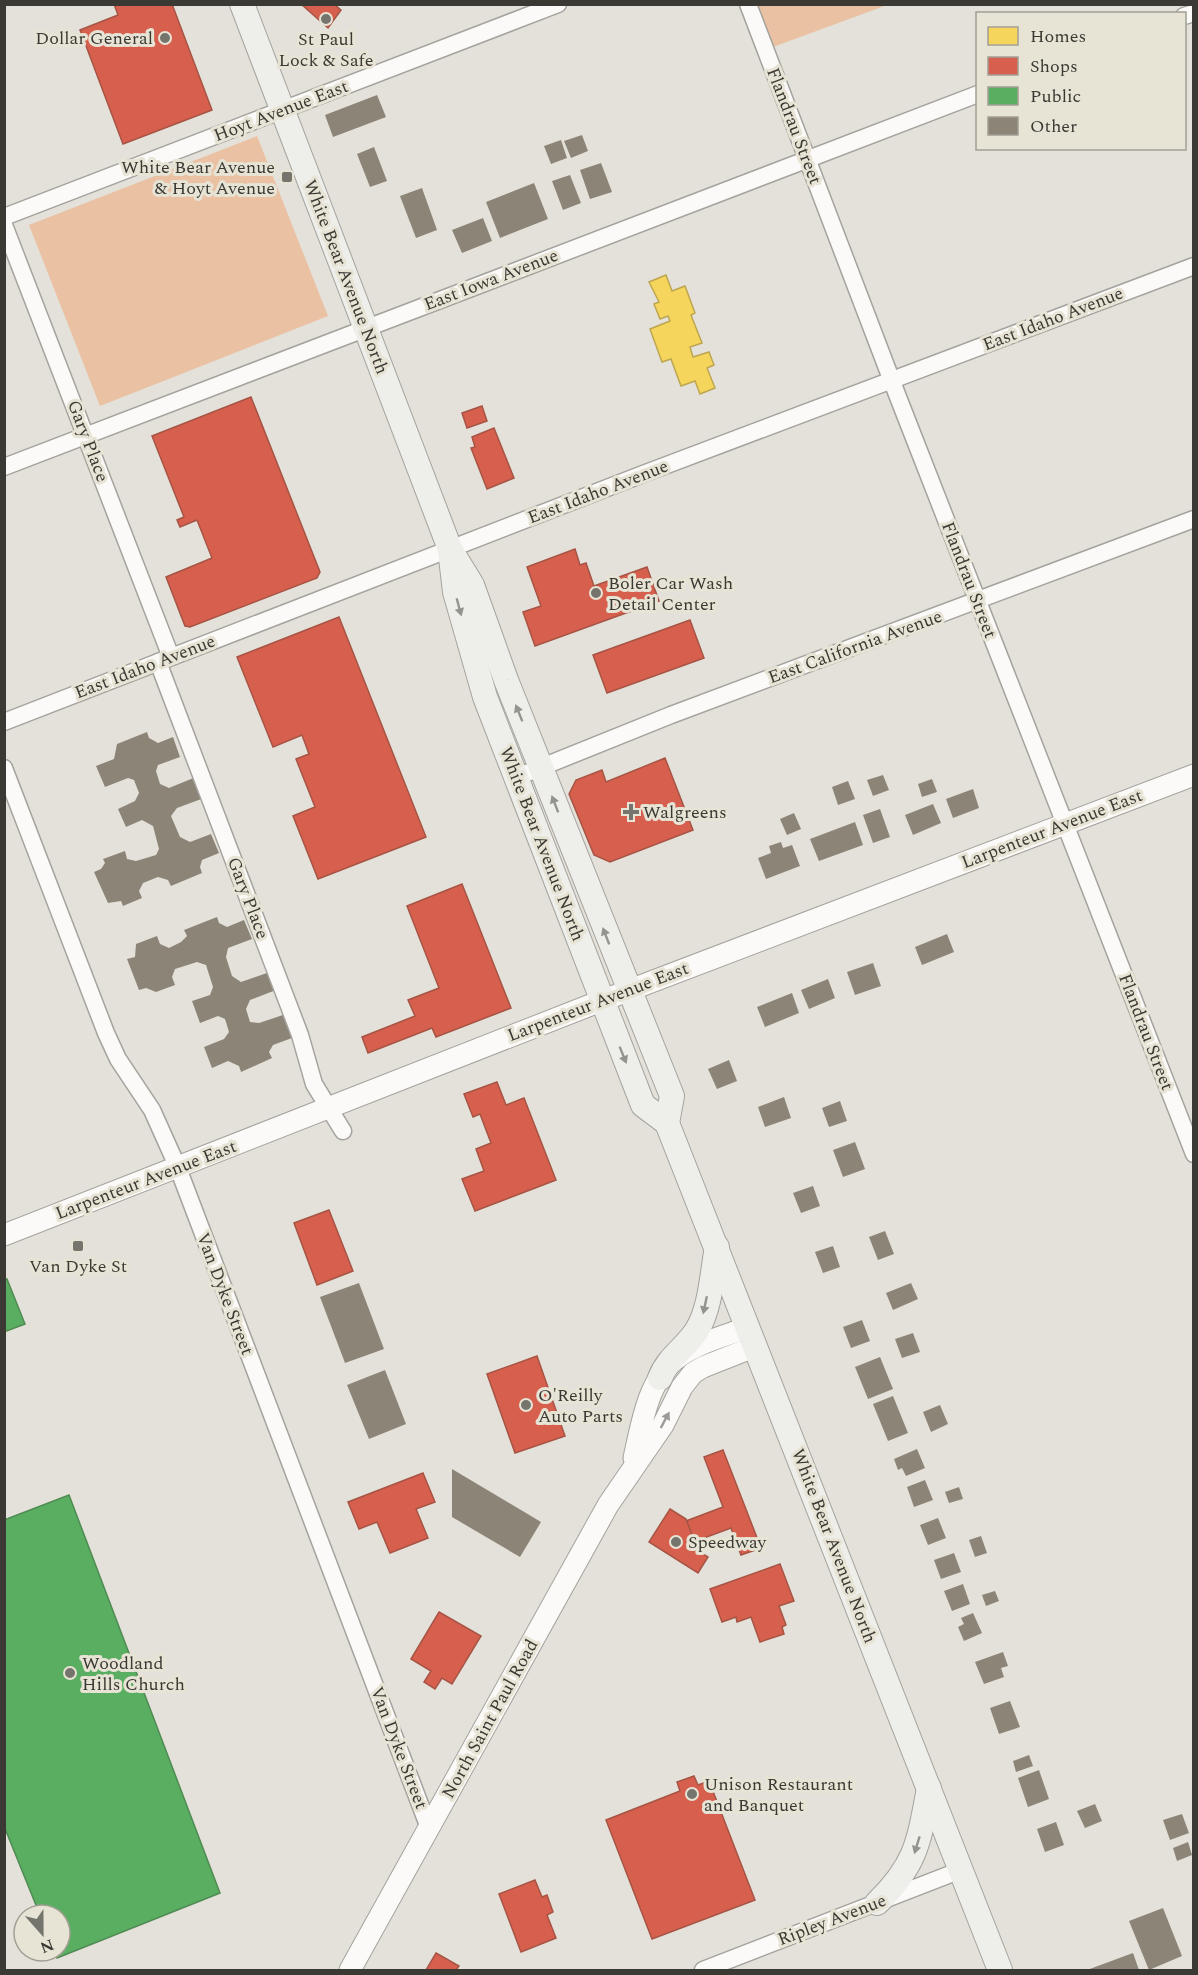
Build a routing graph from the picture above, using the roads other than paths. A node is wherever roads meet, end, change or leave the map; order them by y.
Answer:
1 (242, 4) edge
2 (558, 4) edge
3 (748, 4) edge
4 (976, 95) edge
5 (282, 110) junction
6 (807, 159) junction
7 (4, 217) edge
8 (4, 225) edge
9 (1194, 266) edge
10 (365, 328) junction
11 (891, 380) junction
12 (86, 435) junction
13 (4, 466) edge
14 (1194, 519) edge
15 (450, 549) junction
16 (978, 602) junction
17 (164, 659) junction
18 (4, 722) edge
19 (540, 767) junction
20 (4, 768) edge
21 (1194, 775) edge
22 (517, 777) junction
23 (1065, 824) junction
24 (628, 990) junction
25 (602, 1001) junction
26 (328, 1107) junction
27 (667, 1123) junction
28 (343, 1131) dead end
29 (1194, 1154) edge
30 (178, 1168) junction
31 (4, 1235) edge
32 (717, 1247) junction
33 (752, 1336) junction
34 (660, 1378) junction
35 (632, 1467) junction
36 (929, 1788) junction
37 (429, 1828) junction
38 (961, 1870) junction
39 (877, 1903) junction
40 (350, 1971) edge
41 (703, 1971) edge
42 (1000, 1971) edge

1 - 5 main road, White Bear Avenue North
2 - 5 street, Hoyt Avenue East
3 - 6 street, Flandrau Street
4 - 6 street, East Iowa Avenue
5 - 7 street, Hoyt Avenue East
5 - 10 main road, White Bear Avenue North
6 - 10 street, East Iowa Avenue
6 - 11 street, Flandrau Street
8 - 12 street, Gary Place
9 - 11 street, East Idaho Avenue
10 - 12 street, East Iowa Avenue
10 - 15 main road, White Bear Avenue North
11 - 15 street, East Idaho Avenue
11 - 16 street, Flandrau Street
12 - 13 street, East Iowa Avenue
12 - 17 street, Gary Place
14 - 16 street, East California Avenue
15 - 17 street, East Idaho Avenue
19 -> 15 main road, White Bear Avenue North
15 -> 22 main road, White Bear Avenue North
16 - 19 street, East California Avenue
16 - 23 street, Flandrau Street
17 - 18 street, East Idaho Avenue
17 - 26 street, Gary Place
19 - 22 street, East California Avenue
24 -> 19 main road, White Bear Avenue North
20 - 30 street, Van Dyke Street
21 - 23 street, Larpenteur Avenue East
22 - 25 main road, White Bear Avenue North
23 - 24 street, Larpenteur Avenue East
23 - 29 street, Flandrau Street
24 - 25 street, Larpenteur Avenue East
24 - 27 main road, White Bear Avenue North
25 - 26 street, Larpenteur Avenue East
25 -> 27 main road, White Bear Avenue North
26 - 28 street, Gary Place
26 - 30 street, Larpenteur Avenue East
27 - 32 main road, White Bear Avenue North
30 - 31 street, Larpenteur Avenue East
30 - 37 street, Van Dyke Street
32 - 33 main road, White Bear Avenue North
32 -> 34 main road
33 - 34 street, North Saint Paul Road
35 -> 33 street, North Saint Paul Road
33 - 36 main road, White Bear Avenue North
34 - 35 street, North Saint Paul Road
35 - 37 street, North Saint Paul Road
36 - 38 main road, White Bear Avenue North
36 -> 39 main road
37 - 40 street, North Saint Paul Road
38 - 39 street, Ripley Avenue
38 - 42 main road, White Bear Avenue North
39 - 41 street, Ripley Avenue

